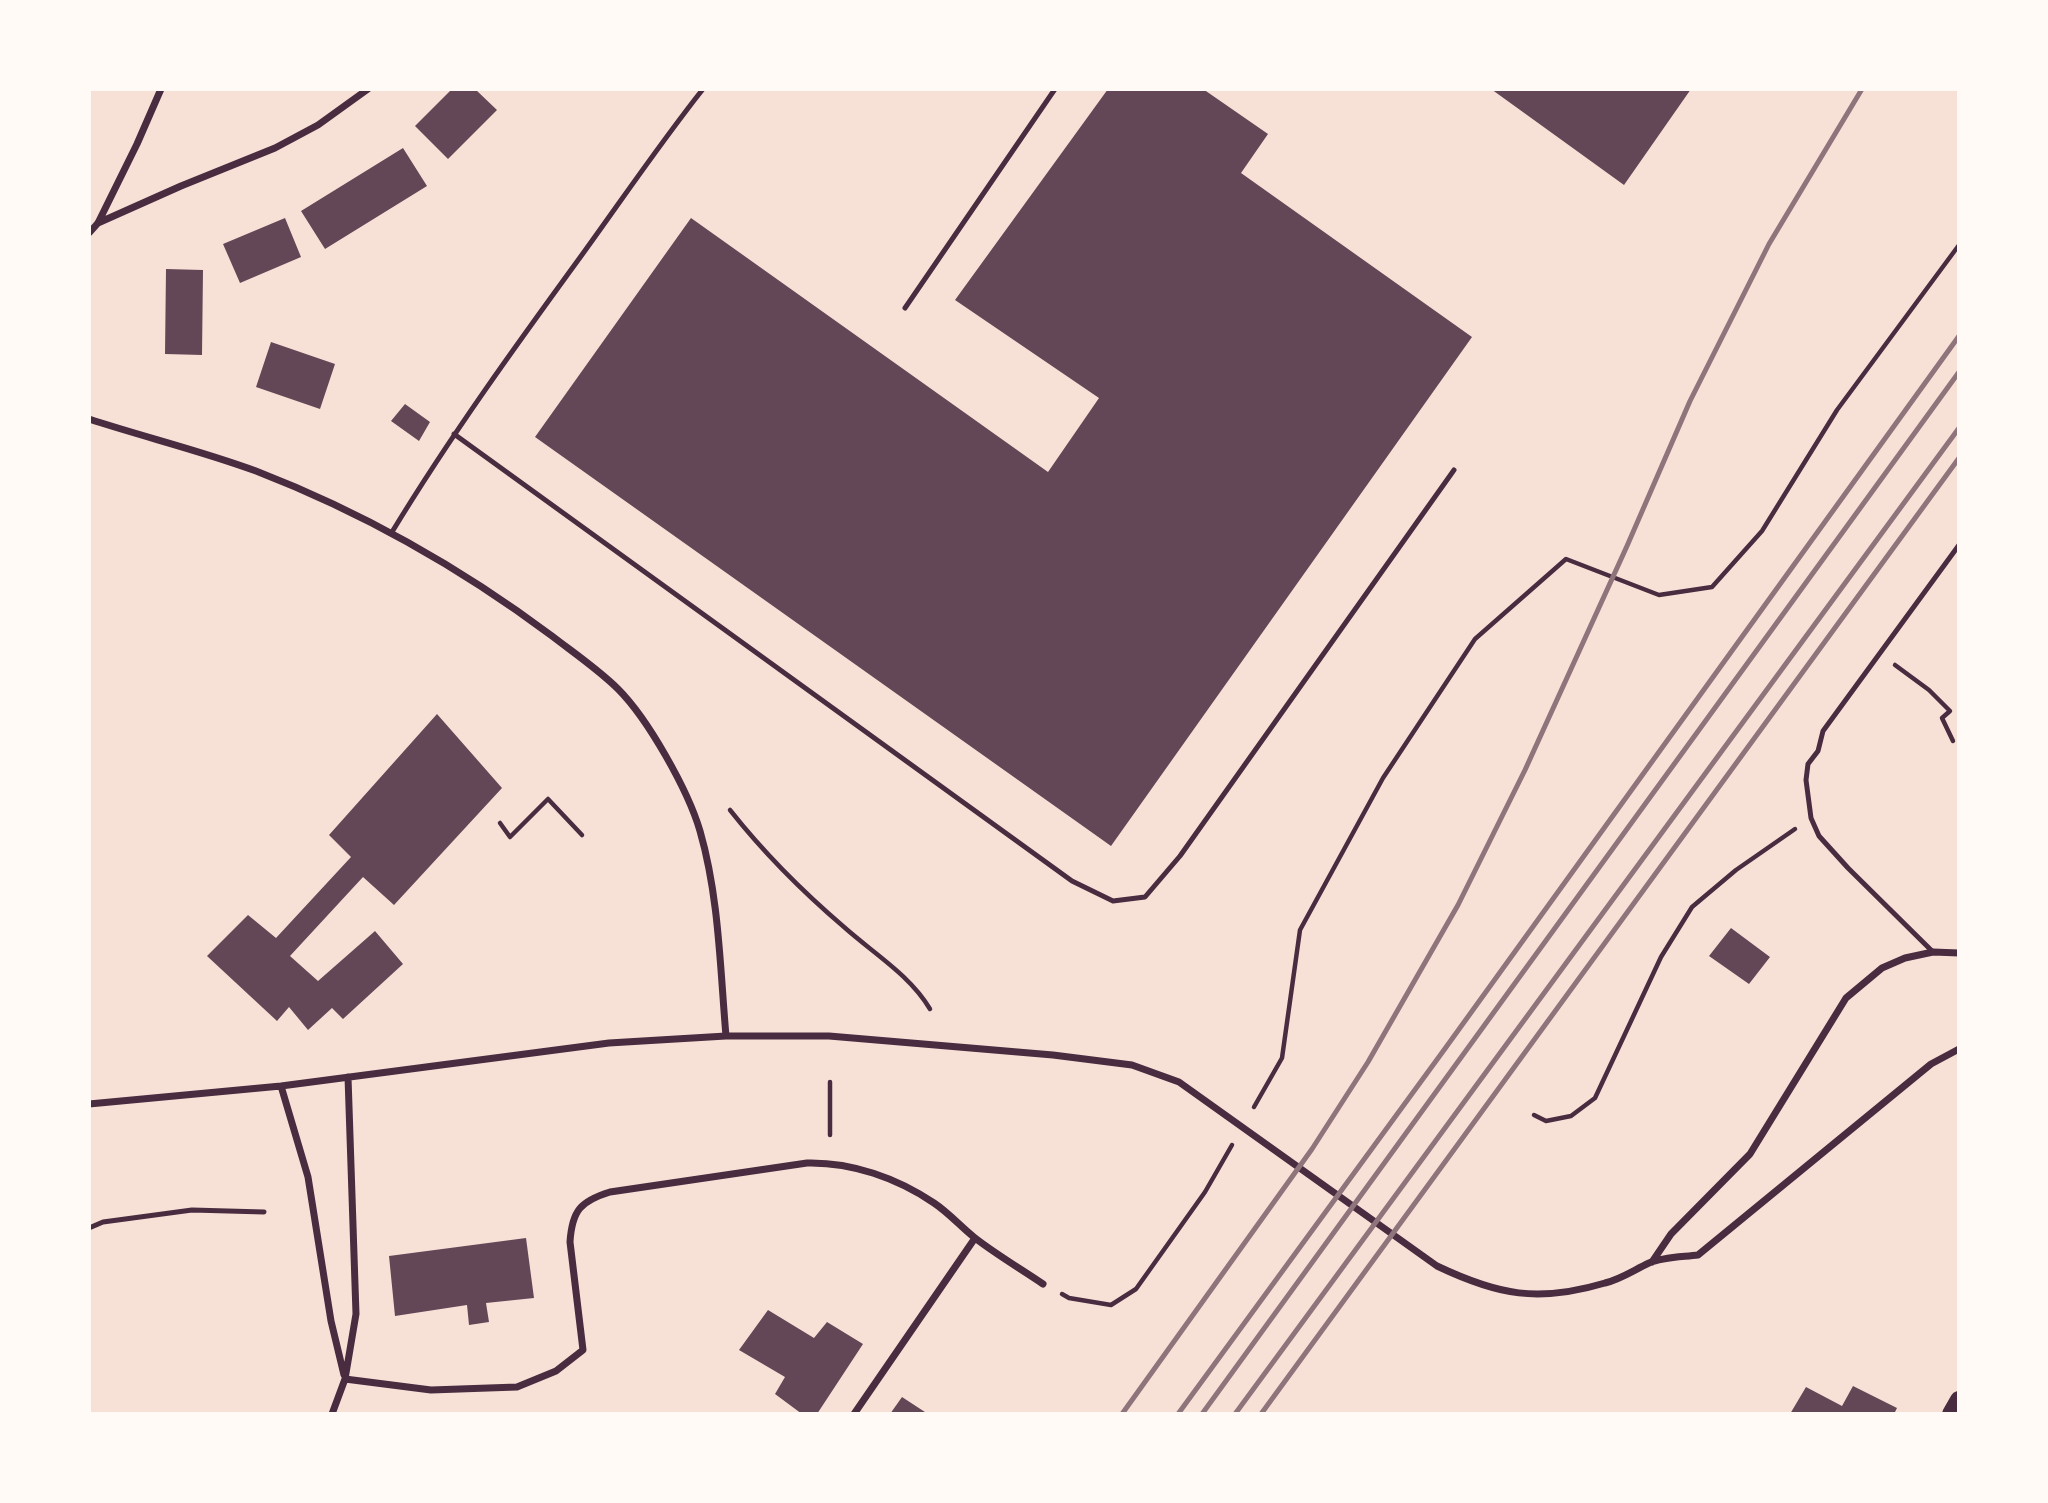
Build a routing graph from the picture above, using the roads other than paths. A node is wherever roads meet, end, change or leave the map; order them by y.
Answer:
1 (160, 89) edge
2 (368, 89) edge
3 (703, 89) edge
4 (1055, 89) edge
5 (98, 223) junction
6 (89, 233) edge
7 (905, 308) dead end
8 (89, 419) edge
9 (454, 434) junction
10 (1454, 470) dead end
11 (392, 532) junction
12 (1959, 545) edge
13 (1933, 952) junction
14 (1959, 953) edge
15 (726, 1035) junction
16 (1959, 1049) edge
17 (348, 1077) junction
18 (281, 1086) junction
19 (89, 1104) edge
20 (264, 1212) dead end
21 (89, 1228) edge
22 (975, 1238) junction
23 (1652, 1262) junction
24 (1043, 1284) road end
25 (345, 1379) junction
26 (1959, 1400) edge
27 (332, 1414) edge
28 (854, 1414) edge
29 (1951, 1414) edge

1 - 5 street
2 - 5 street
3 - 9 lane
4 - 7 lane
5 - 6 street
8 - 11 street
9 - 10 lane
9 - 11 lane
11 - 15 street
12 - 13 lane
13 - 14 street
13 - 23 street
15 - 17 street
15 - 23 street
16 - 23 street
17 - 18 street
17 - 25 street
18 - 19 street
18 - 25 street
20 - 21 lane
22 - 24 street
22 - 25 street
22 - 28 street
25 - 27 street
26 - 29 main road

